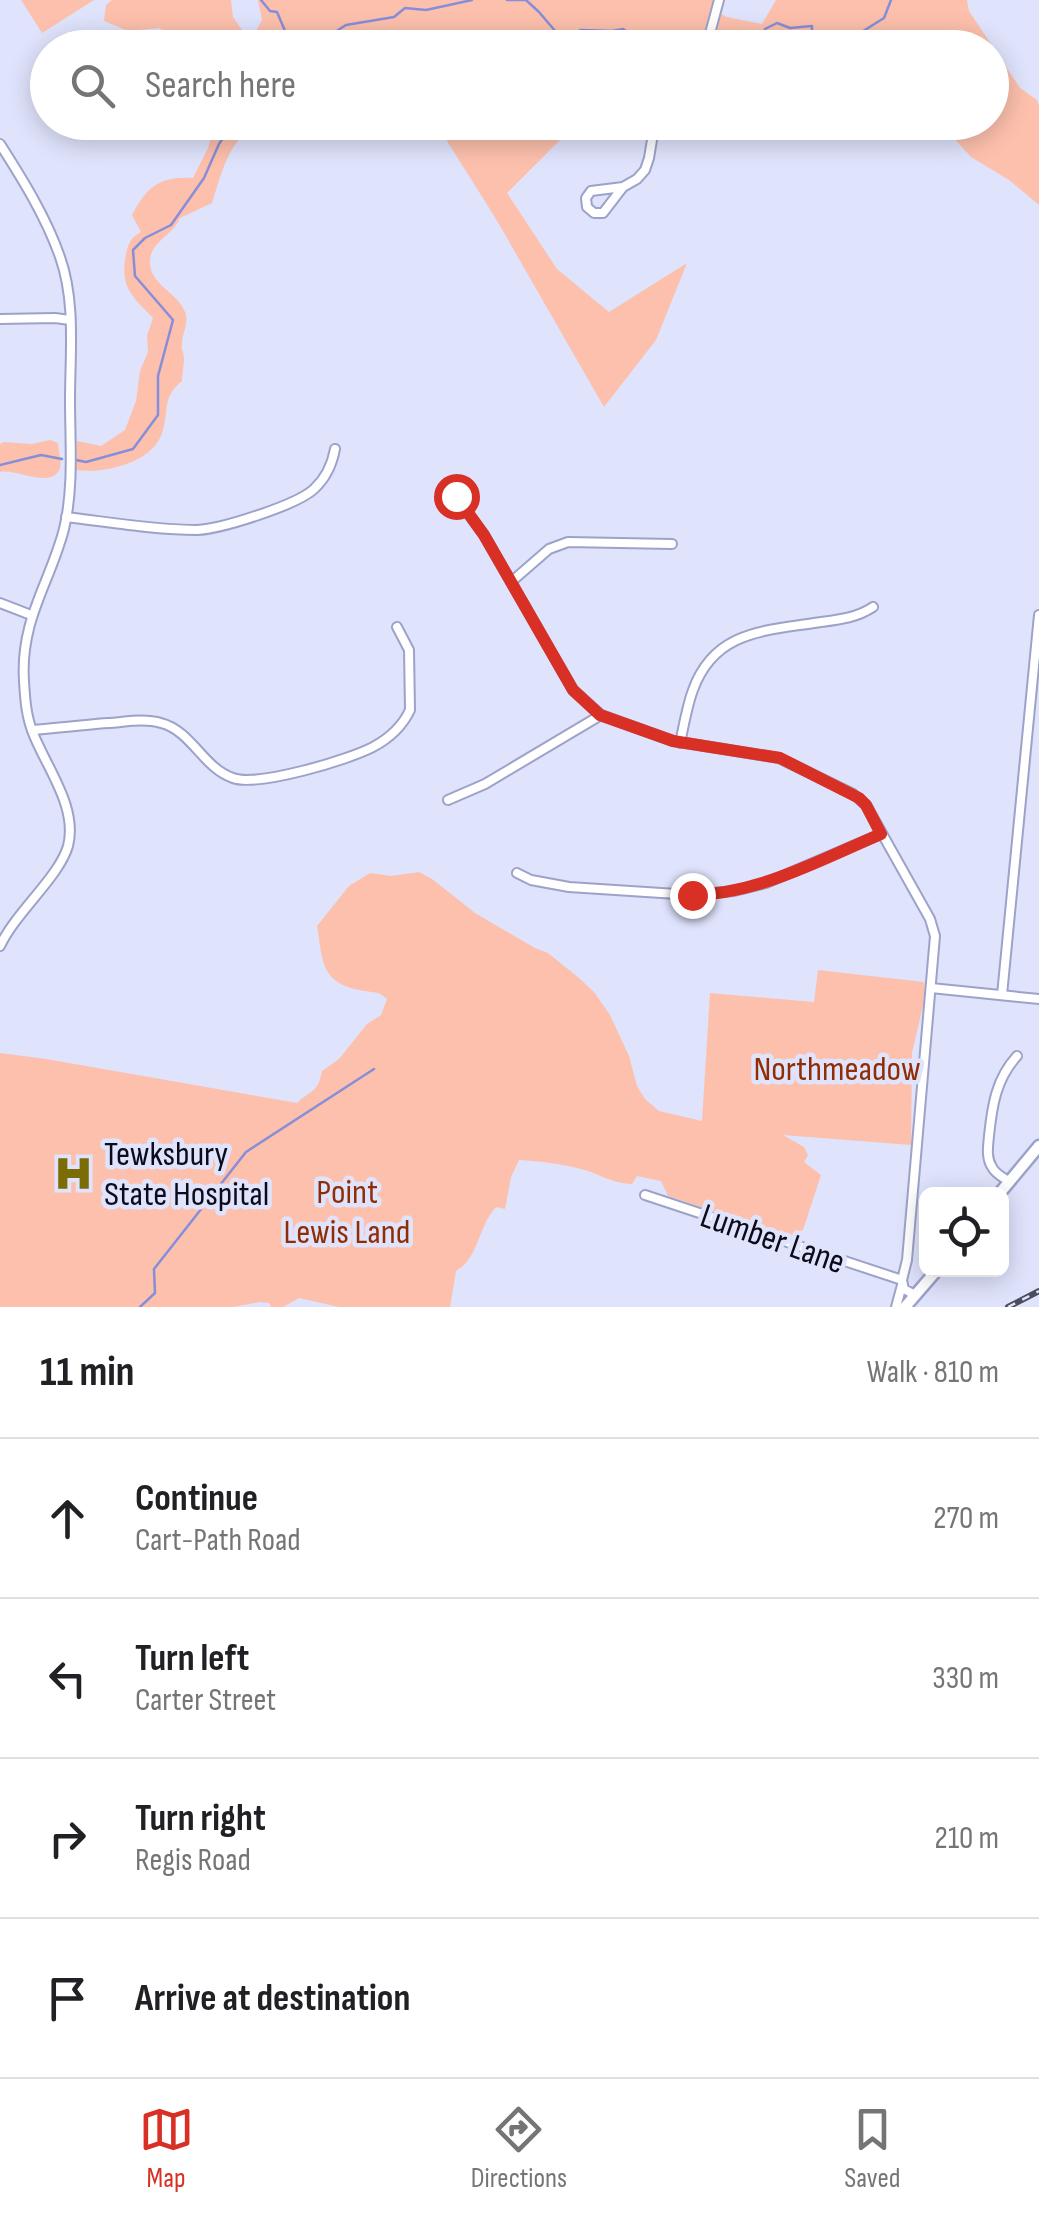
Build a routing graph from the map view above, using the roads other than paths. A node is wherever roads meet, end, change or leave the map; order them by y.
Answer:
1 (719, 0) edge
2 (711, 30) edge
3 (651, 140) edge
4 (0, 144) edge
5 (624, 187) junction
6 (0, 318) edge
7 (70, 320) junction
8 (335, 449) dead end
9 (451, 490) dead end
10 (66, 517) junction
11 (672, 544) dead end
12 (511, 582) junction
13 (0, 604) edge
14 (873, 607) dead end
15 (32, 616) junction
16 (1039, 616) edge
17 (398, 627) dead end
18 (600, 715) junction
19 (32, 730) junction
20 (680, 742) junction
21 (448, 800) dead end
22 (881, 834) junction
23 (517, 873) dead end
24 (0, 946) edge
25 (930, 988) junction
26 (1002, 995) junction
27 (1039, 999) edge
28 (1017, 1056) dead end
29 (1039, 1146) edge
30 (1010, 1182) junction
31 (1005, 1187) edge
32 (645, 1195) dead end
33 (930, 1277) edge
34 (902, 1283) junction
35 (915, 1295) junction
36 (896, 1307) edge
37 (905, 1307) edge

1 - 2 street
3 - 5 street
4 - 7 street
5 - 5 street
6 - 7 street
7 - 10 street
8 - 10 street
9 - 12 street
10 - 15 street
11 - 12 street
12 - 18 street
13 - 15 street
14 - 20 street
15 - 19 street
16 - 26 street
17 - 19 street
18 - 20 street
18 - 21 street
19 - 24 street
20 - 22 street
22 - 23 street
22 - 25 street
25 - 26 street
25 - 34 street
26 - 27 street
28 - 30 street
29 - 30 main road
30 - 31 main road
32 - 34 street, Lumber Lane
33 - 35 main road
34 - 35 street
34 - 36 street
35 - 37 main road

